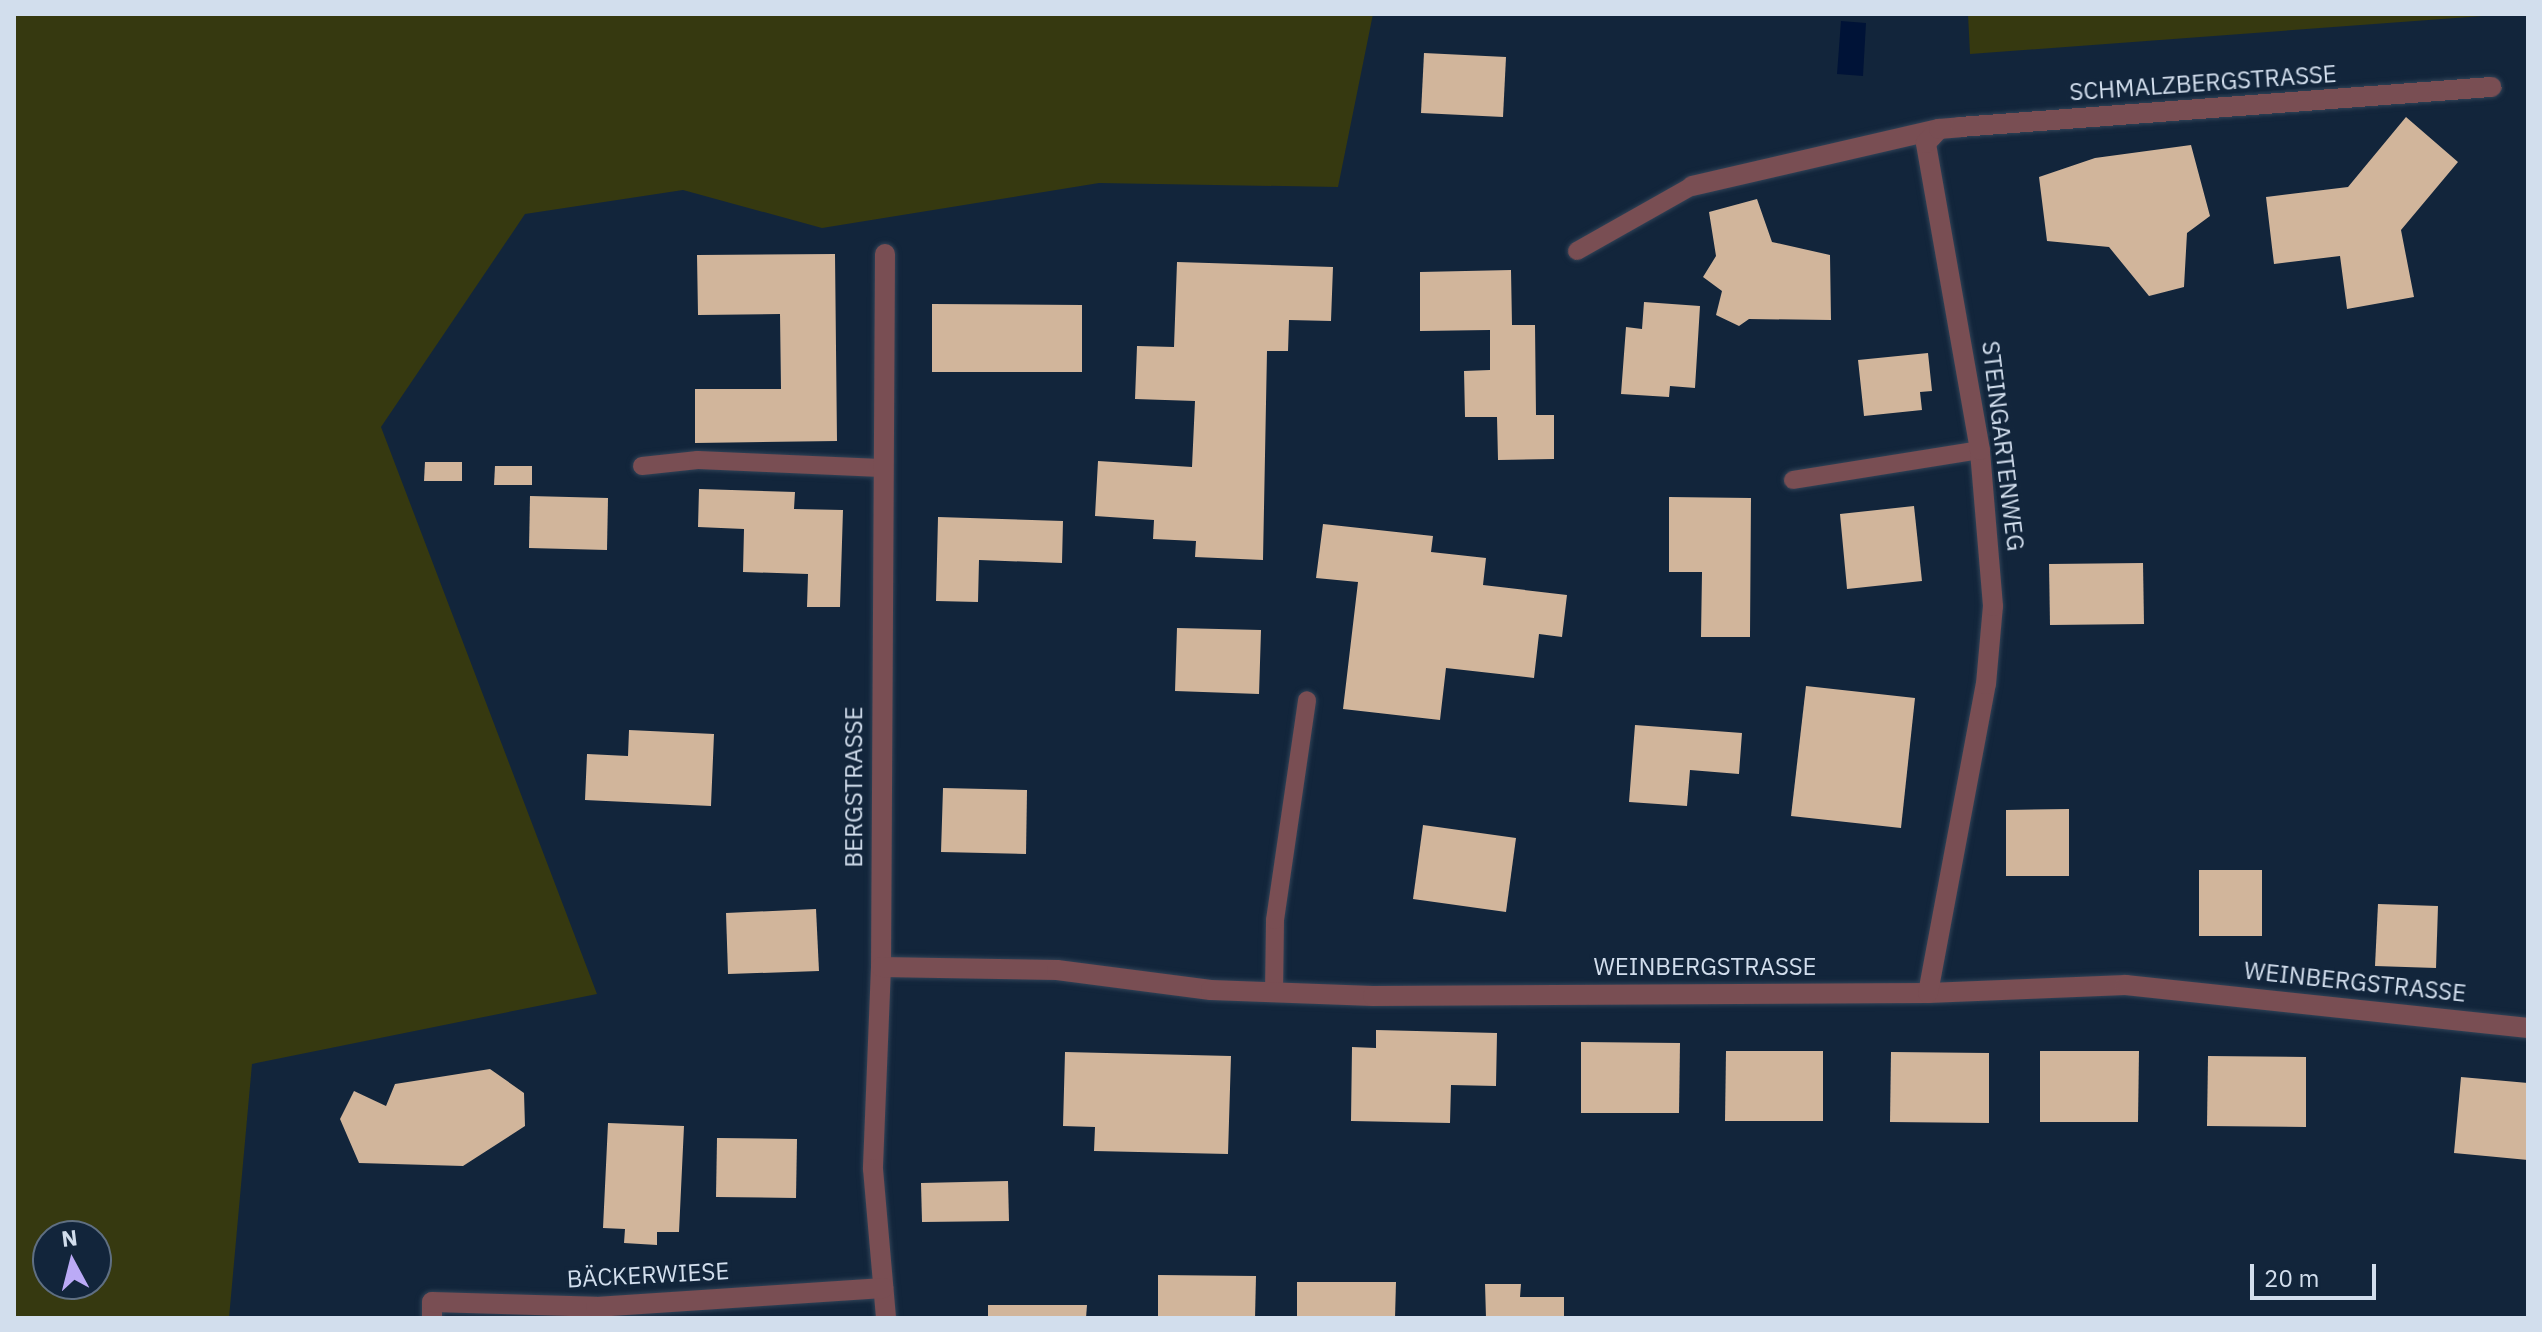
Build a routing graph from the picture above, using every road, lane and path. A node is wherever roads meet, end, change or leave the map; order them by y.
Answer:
1 (2491, 87) dead end
2 (1933, 136) junction
3 (1692, 186) joint
4 (1577, 251) dead end
5 (885, 254) dead end
6 (1980, 450) junction
7 (642, 466) dead end
8 (881, 468) junction
9 (1793, 480) dead end
10 (1307, 700) dead end
11 (881, 967) junction
12 (1274, 993) junction
13 (1928, 993) junction
14 (2528, 1028) edge
15 (883, 1288) junction
16 (432, 1318) edge
17 (886, 1318) edge

1 - 2 street, SCHMALZBERGSTRASSE
2 - 3 street, SCHMALZBERGSTRASSE
2 - 6 street, STEINGARTENWEG
3 - 4 lane
5 - 8 street, BERGSTRASSE
6 - 9 lane
6 - 13 street, STEINGARTENWEG
7 - 8 lane
8 - 11 street, BERGSTRASSE
10 - 12 lane
11 - 12 street, WEINBERGSTRASSE
11 - 15 street, BERGSTRASSE
12 - 13 street, WEINBERGSTRASSE
13 - 14 street, WEINBERGSTRASSE
15 - 16 street, BÄCKERWIESE
15 - 17 street, BERGSTRASSE

